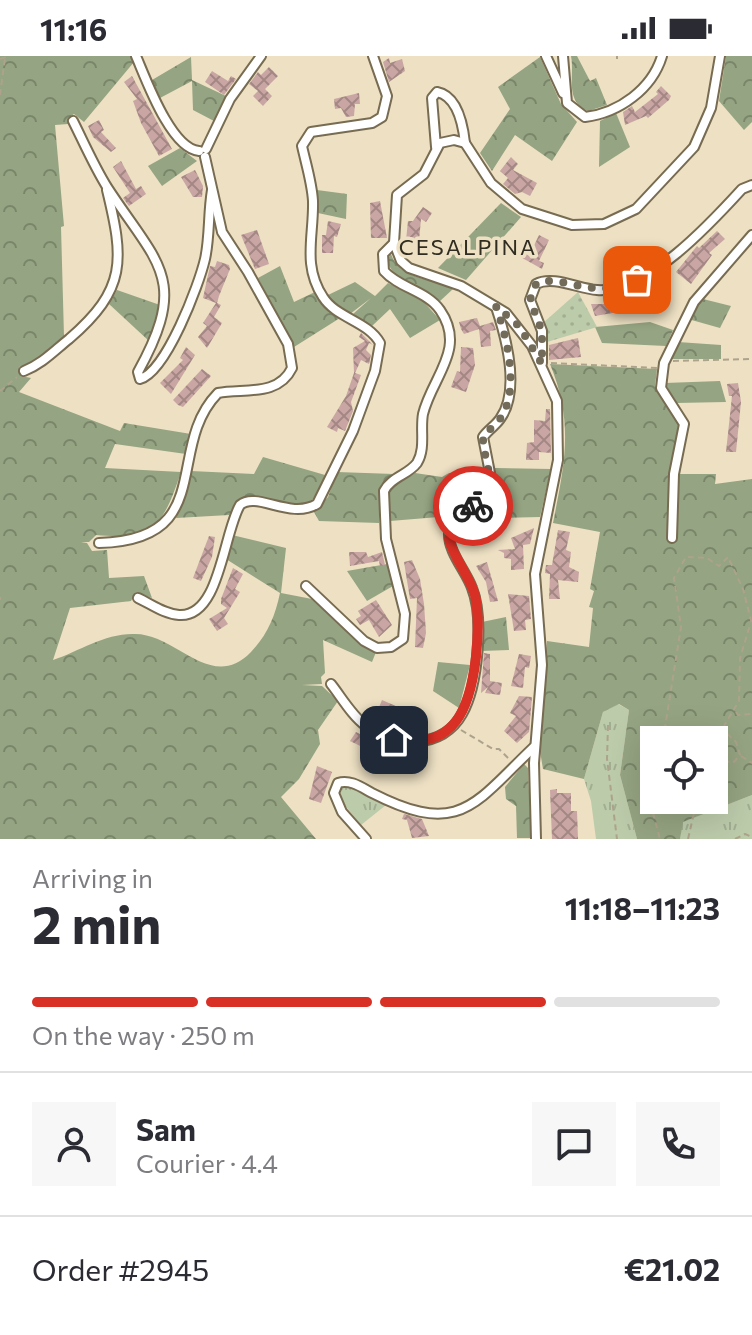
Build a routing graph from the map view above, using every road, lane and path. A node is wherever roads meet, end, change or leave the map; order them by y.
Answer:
1 (10, 56) edge
2 (136, 56) edge
3 (261, 56) edge
4 (373, 56) edge
5 (546, 56) edge
6 (563, 56) edge
7 (662, 56) edge
8 (720, 56) edge
9 (5, 58) junction
10 (0, 59) edge
11 (0, 95) edge
12 (565, 98) junction
13 (73, 121) dead end
14 (465, 143) junction
15 (436, 147) junction
16 (203, 152) junction
17 (751, 182) edge
18 (106, 186) junction
19 (212, 189) junction
20 (752, 235) edge
21 (394, 243) junction
22 (496, 306) junction
23 (752, 359) edge
24 (542, 364) junction
25 (663, 365) junction
26 (24, 371) joint
27 (0, 391) edge
28 (672, 538) dead end
29 (99, 543) dead end
30 (306, 586) dead end
31 (138, 598) dead end
32 (752, 623) edge
33 (331, 684) dead end
34 (735, 711) junction
35 (752, 714) edge
36 (608, 725) dead end
37 (666, 726) edge
38 (726, 726) edge
39 (458, 727) dead end
40 (728, 735) edge
41 (535, 746) junction
42 (740, 755) junction
43 (728, 761) edge
44 (752, 763) edge
45 (510, 765) dead end
46 (653, 814) edge
47 (693, 814) edge
48 (752, 837) edge
49 (366, 839) edge
50 (536, 839) edge
51 (617, 839) edge
52 (660, 839) edge
53 (688, 839) edge
54 (735, 839) edge

1 - 9 path
2 - 16 street
3 - 16 street
4 - 31 street
5 - 12 street
6 - 12 street
7 - 12 street
8 - 14 street
9 - 10 path
9 - 11 path
13 - 18 street
14 - 15 street
14 - 15 street
15 - 21 street
16 - 19 street
17 - 24 street
18 - 19 street
18 - 26 street
19 - 29 street
20 - 25 street
21 - 22 street
21 - 30 street
22 - 24 street
22 - 33 street
23 - 25 path
24 - 25 path
24 - 41 street
25 - 28 street
26 - 27 path
32 - 34 path
32 - 37 path
34 - 35 path
34 - 38 path
36 - 51 path
39 - 45 path
40 - 42 path
41 - 49 street
41 - 50 street
42 - 43 path
42 - 44 path
46 - 52 path
47 - 53 path
48 - 54 path

